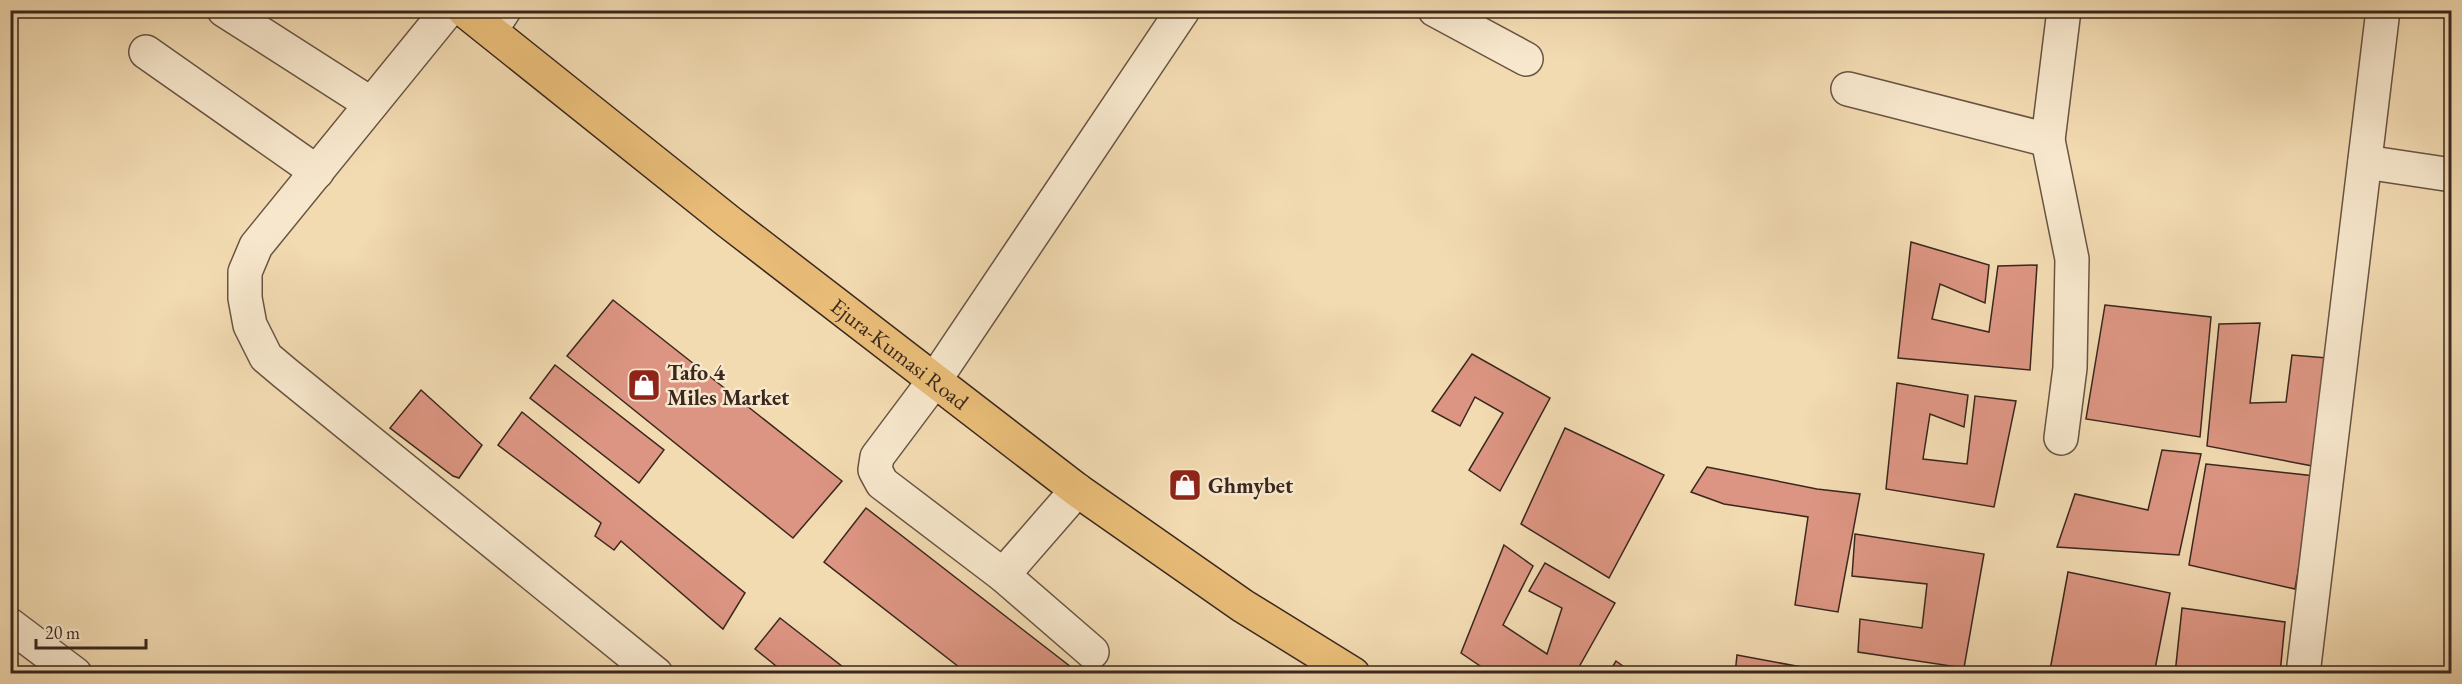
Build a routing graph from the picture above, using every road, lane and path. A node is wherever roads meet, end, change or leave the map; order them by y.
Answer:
1 (224, 10) edge
2 (448, 10) edge
3 (464, 10) edge
4 (1183, 10) edge
5 (1435, 10) edge
6 (2064, 10) edge
7 (2383, 10) edge
8 (497, 20) edge
9 (146, 52) dead end
10 (1526, 59) dead end
11 (1848, 89) dead end
12 (371, 104) junction
13 (2048, 140) junction
14 (2365, 162) junction
15 (317, 172) junction
16 (2451, 175) edge
17 (934, 381) junction
18 (2061, 438) dead end
19 (1077, 490) junction
20 (1003, 575) junction
21 (10, 625) edge
22 (1092, 652) dead end
23 (75, 674) edge
24 (656, 674) edge
25 (1353, 674) edge
26 (2303, 674) edge

1 - 12 street
2 - 12 street
3 - 8 main road, Ejura-Kumasi Road
4 - 17 street
5 - 10 street
6 - 13 street
7 - 14 street
8 - 17 main road, Ejura-Kumasi Road
9 - 15 street
11 - 13 street
12 - 15 street
13 - 18 street
14 - 16 street
14 - 26 street
15 - 24 street
17 - 19 main road, Ejura-Kumasi Road
17 - 20 street
19 - 20 street
19 - 25 main road, Ejura-Kumasi Road
20 - 22 street
21 - 23 street

